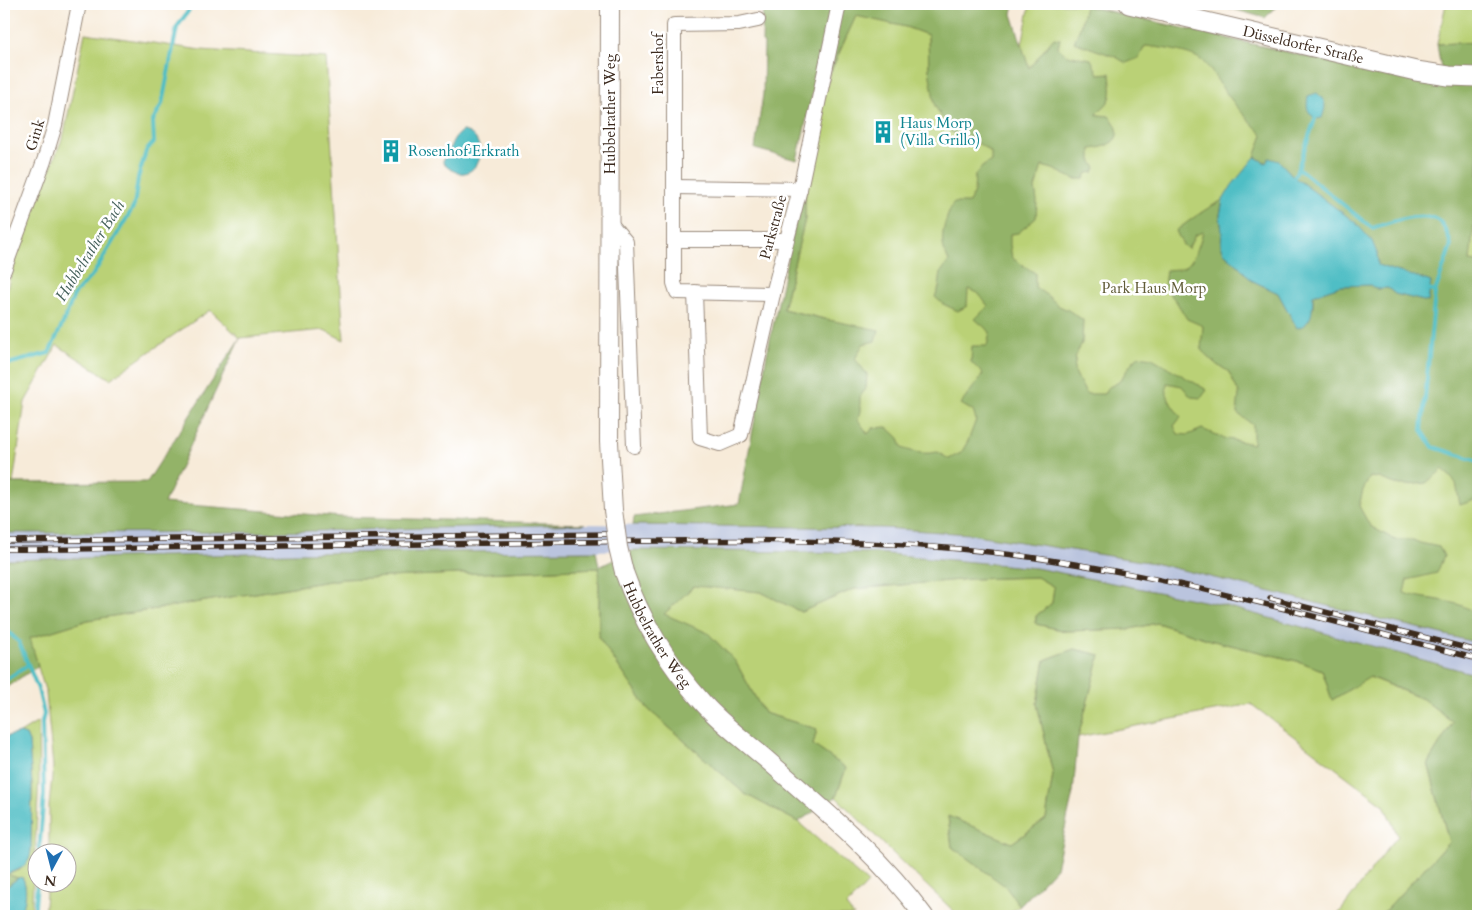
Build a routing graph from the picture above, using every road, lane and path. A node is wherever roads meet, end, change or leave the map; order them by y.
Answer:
1 (79, 4) edge
2 (610, 4) edge
3 (839, 4) edge
4 (1129, 4) edge
5 (758, 20) dead end
6 (1478, 77) edge
7 (675, 187) junction
8 (800, 189) junction
9 (610, 224) junction
10 (674, 240) junction
11 (786, 240) junction
12 (4, 270) edge
13 (695, 292) junction
14 (772, 294) junction
15 (634, 446) dead end
16 (924, 916) edge

1 - 12 street, Gink
2 - 9 street, Hubbelrather Weg
3 - 8 street, Parkstraße
4 - 6 main road, Düsseldorfer Straße
5 - 7 street, Fabershof
7 - 8 street
7 - 10 street, Fabershof
8 - 11 street, Parkstraße
9 - 15 street
9 - 16 street, Hubbelrather Weg, bridge
10 - 11 street
10 - 13 street, Fabershof
11 - 14 street, Parkstraße
13 - 14 street, Fabershof
13 - 14 street, Parkstraße

